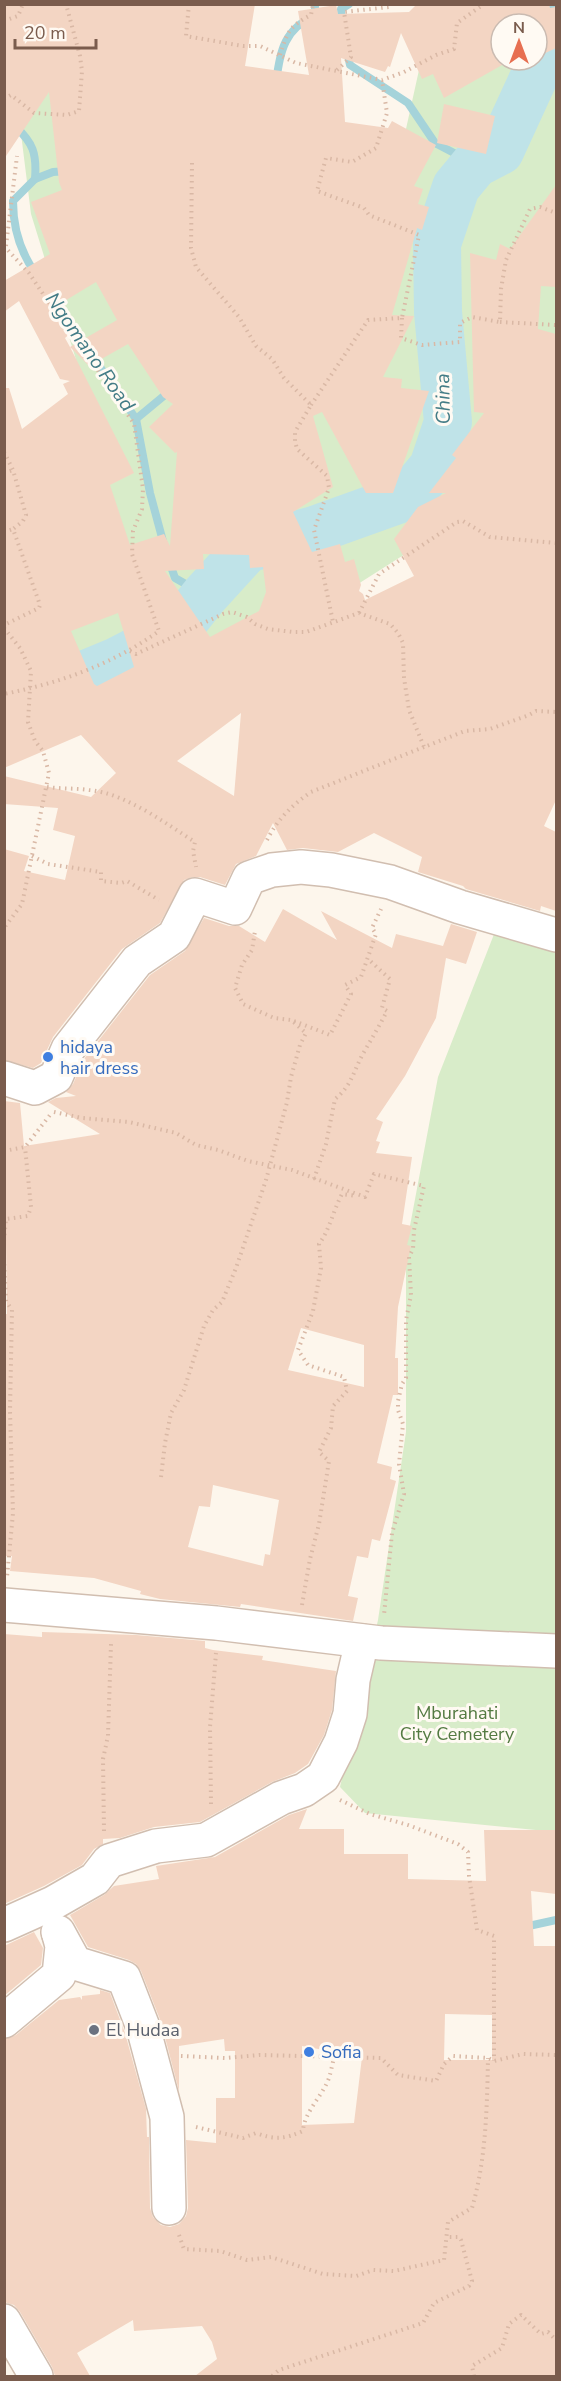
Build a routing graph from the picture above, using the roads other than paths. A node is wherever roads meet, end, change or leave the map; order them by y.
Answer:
1 (556, 935) edge
2 (4, 1078) edge
3 (5, 1605) edge
4 (372, 1642) junction
5 (556, 1651) edge
6 (55, 1918) junction
7 (4, 1925) edge
8 (4, 2021) edge
9 (169, 2208) road end
10 (4, 2321) edge
11 (36, 2376) edge

1 - 2 street
3 - 4 street
4 - 5 street
4 - 6 street
6 - 7 street
6 - 8 street
6 - 9 street
10 - 11 street

